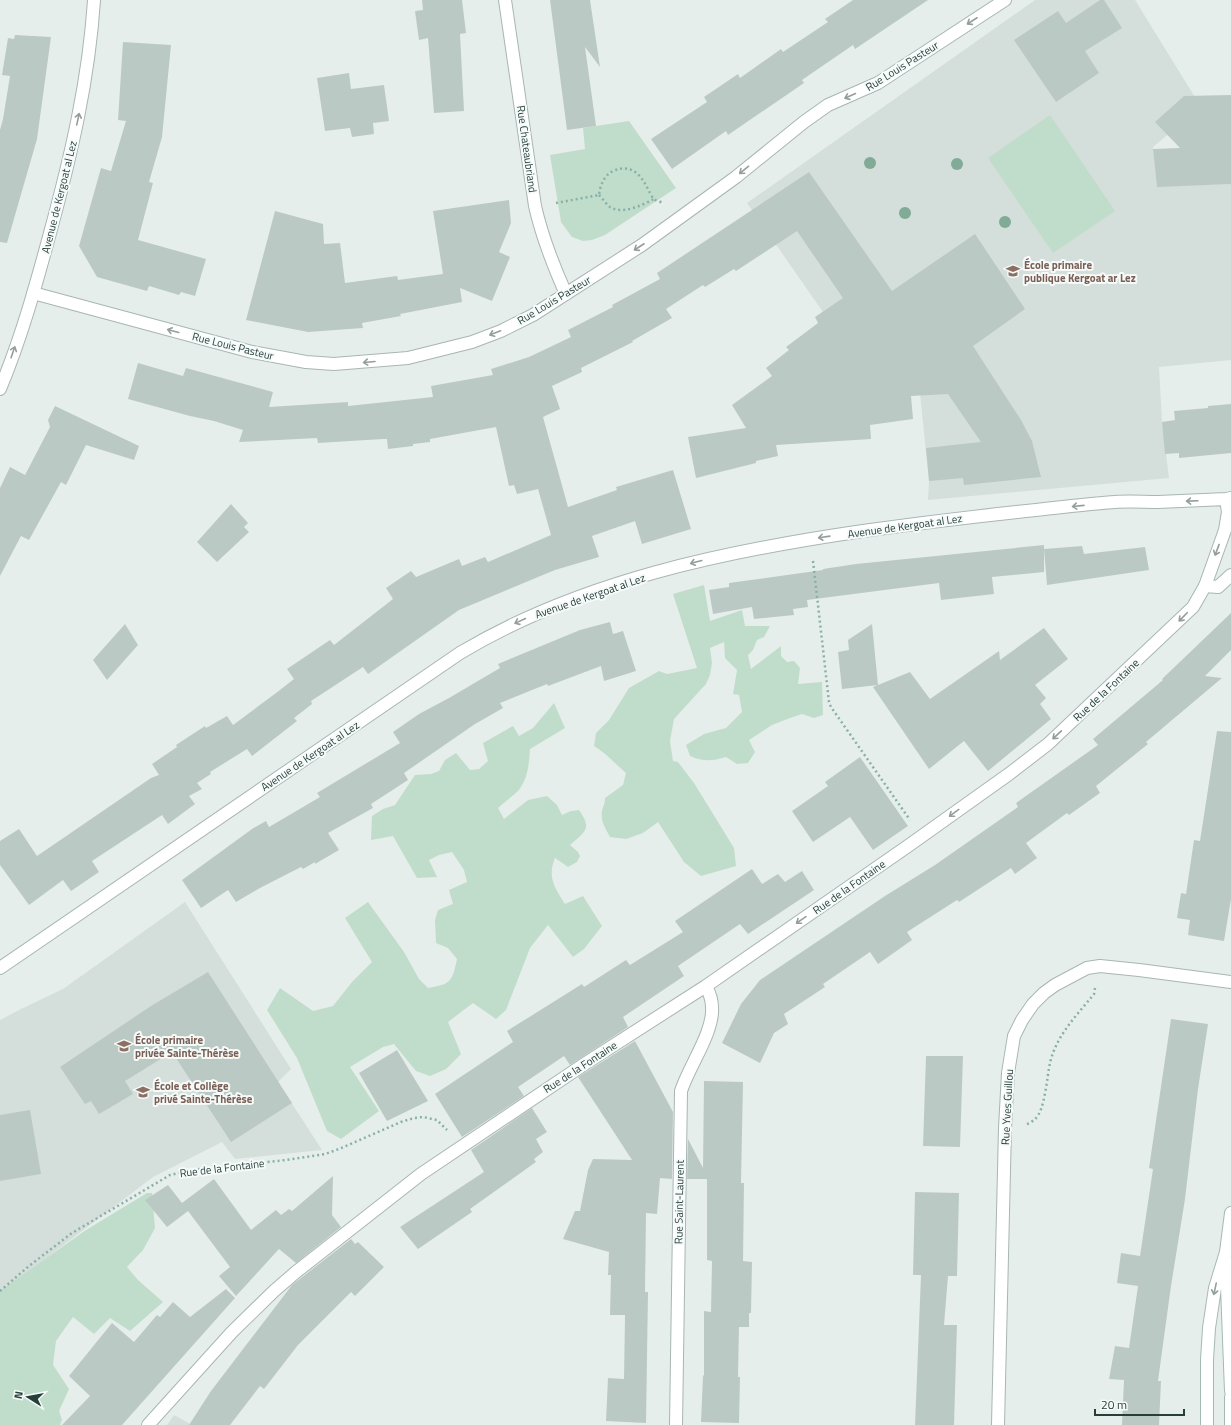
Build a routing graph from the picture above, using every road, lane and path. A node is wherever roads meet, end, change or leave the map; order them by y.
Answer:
1 (94, 0) edge
2 (505, 0) edge
3 (1005, 0) edge
4 (599, 195) junction
5 (654, 198) junction
6 (535, 206) junction
7 (684, 216) junction
8 (33, 293) junction
9 (566, 294) junction
10 (0, 389) edge
11 (1228, 499) edge
12 (811, 539) junction
13 (1231, 575) edge
14 (1205, 586) junction
15 (922, 836) junction
16 (1100, 966) junction
17 (0, 968) edge
18 (1231, 982) edge
19 (706, 986) junction
20 (1005, 1128) junction
21 (460, 1147) junction
22 (1231, 1213) edge
23 (1226, 1252) junction
24 (0, 1291) edge
25 (1231, 1391) edge
26 (1231, 1397) edge
27 (148, 1425) edge
28 (676, 1425) edge
29 (998, 1425) edge
30 (1207, 1425) edge
31 (1231, 1425) edge

8 -> 1 street, Avenue de Kergoat al Lez
2 - 6 street, Rue Chateaubriand
3 -> 7 street, Rue Louis Pasteur
4 - 5 path
4 - 5 path
4 - 6 path
5 - 7 path
6 - 9 street, Rue Chateaubriand
7 -> 9 street, Rue Louis Pasteur
9 -> 8 street, Rue Louis Pasteur
10 -> 8 street, Avenue de Kergoat al Lez
11 -> 12 street, Avenue de Kergoat al Lez
11 -> 14 street, Rue de la Fontaine
12 - 15 path
12 -> 17 street, Avenue de Kergoat al Lez
13 - 14 street
14 -> 15 street, Rue de la Fontaine
15 -> 19 street, Rue de la Fontaine
16 - 18 street, Rue Yves Guillou
16 - 20 path
16 - 20 street, Rue Yves Guillou
19 - 21 street, Rue de la Fontaine
19 - 28 street, Rue Saint-Laurent
20 - 29 street, Rue Yves Guillou
21 - 24 path, Rue de la Fontaine
21 - 27 street, Rue de la Fontaine
22 - 23 street
23 - 25 street
23 -> 30 street
26 - 31 street

